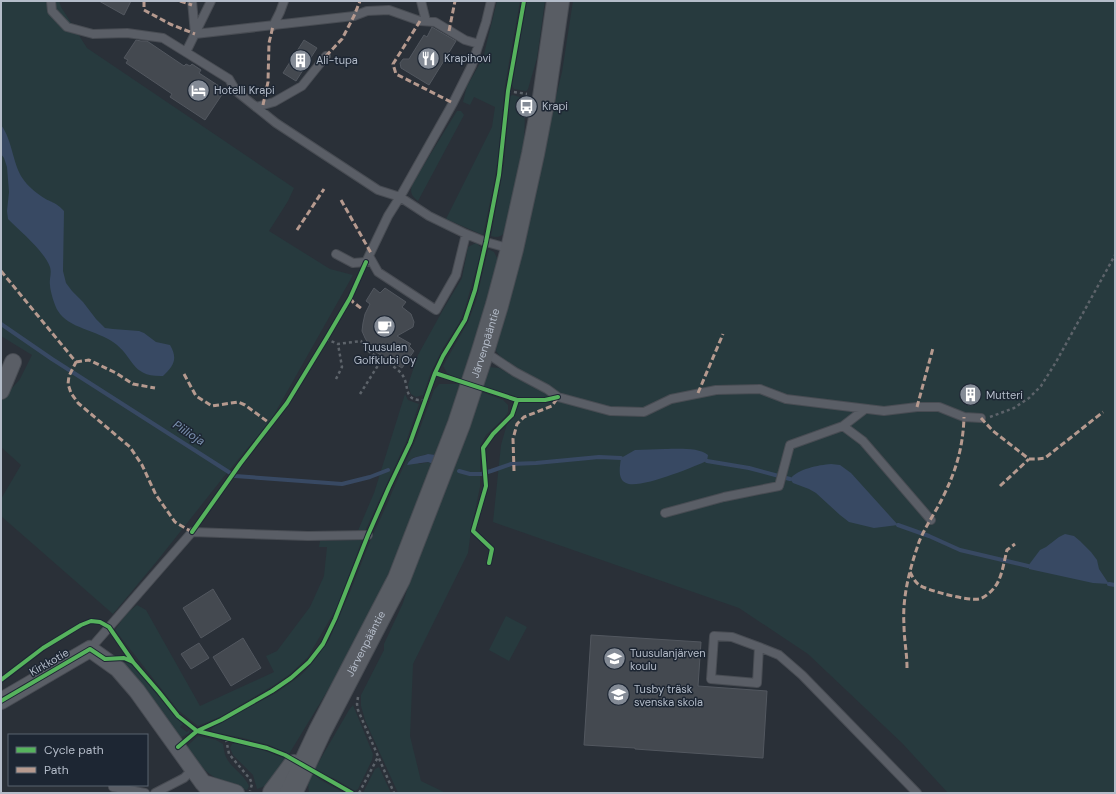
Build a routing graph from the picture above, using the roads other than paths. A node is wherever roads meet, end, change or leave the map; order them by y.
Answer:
1 (51, 1) edge
2 (192, 1) edge
3 (211, 1) edge
4 (284, 1) edge
5 (421, 1) edge
6 (491, 1) edge
7 (558, 1) edge
8 (426, 21) junction
9 (273, 26) junction
10 (195, 34) junction
11 (479, 44) junction
12 (186, 52) junction
13 (326, 56) dead end
14 (256, 107) junction
15 (400, 197) junction
16 (466, 234) junction
17 (512, 249) junction
18 (336, 254) dead end
19 (369, 256) junction
20 (483, 351) junction
21 (13, 362) dead end
22 (1, 391) edge
23 (865, 409) junction
24 (981, 418) road end
25 (843, 426) junction
26 (665, 513) dead end
27 (931, 520) dead end
28 (368, 535) dead end
29 (759, 647) junction
30 (90, 649) junction
31 (1, 701) edge
32 (320, 731) junction
33 (193, 769) junction
34 (113, 787) dead end
35 (207, 788) edge
36 (145, 793) edge
37 (155, 793) edge
38 (236, 793) edge
39 (274, 793) edge
40 (291, 793) edge
41 (917, 793) edge

1 - 12 lane
2 - 10 lane
3 - 10 lane
4 - 9 lane
5 - 8 lane
6 - 11 lane
7 - 17 main road, Järvenpääntie
8 - 9 lane
8 - 11 lane
9 - 10 lane
10 - 12 lane
11 - 15 lane
12 - 14 lane
13 - 14 lane
14 - 15 lane
15 - 16 lane
15 - 19 lane
16 - 17 lane
16 - 19 lane
17 - 20 main road, Järvenpääntie
18 - 19 lane
20 - 23 lane
20 - 32 main road, Järvenpääntie
21 - 22 street
23 - 24 lane
23 - 25 lane
25 - 26 lane
25 - 27 lane
28 - 30 lane
29 - 29 lane
29 - 41 lane
30 - 31 street, Kirkkotie
30 - 33 street
32 - 39 main road, Järvenpääntie
32 - 40 main road, Järvenpääntie
33 - 35 street
33 - 37 lane
34 - 36 lane
35 - 38 street

